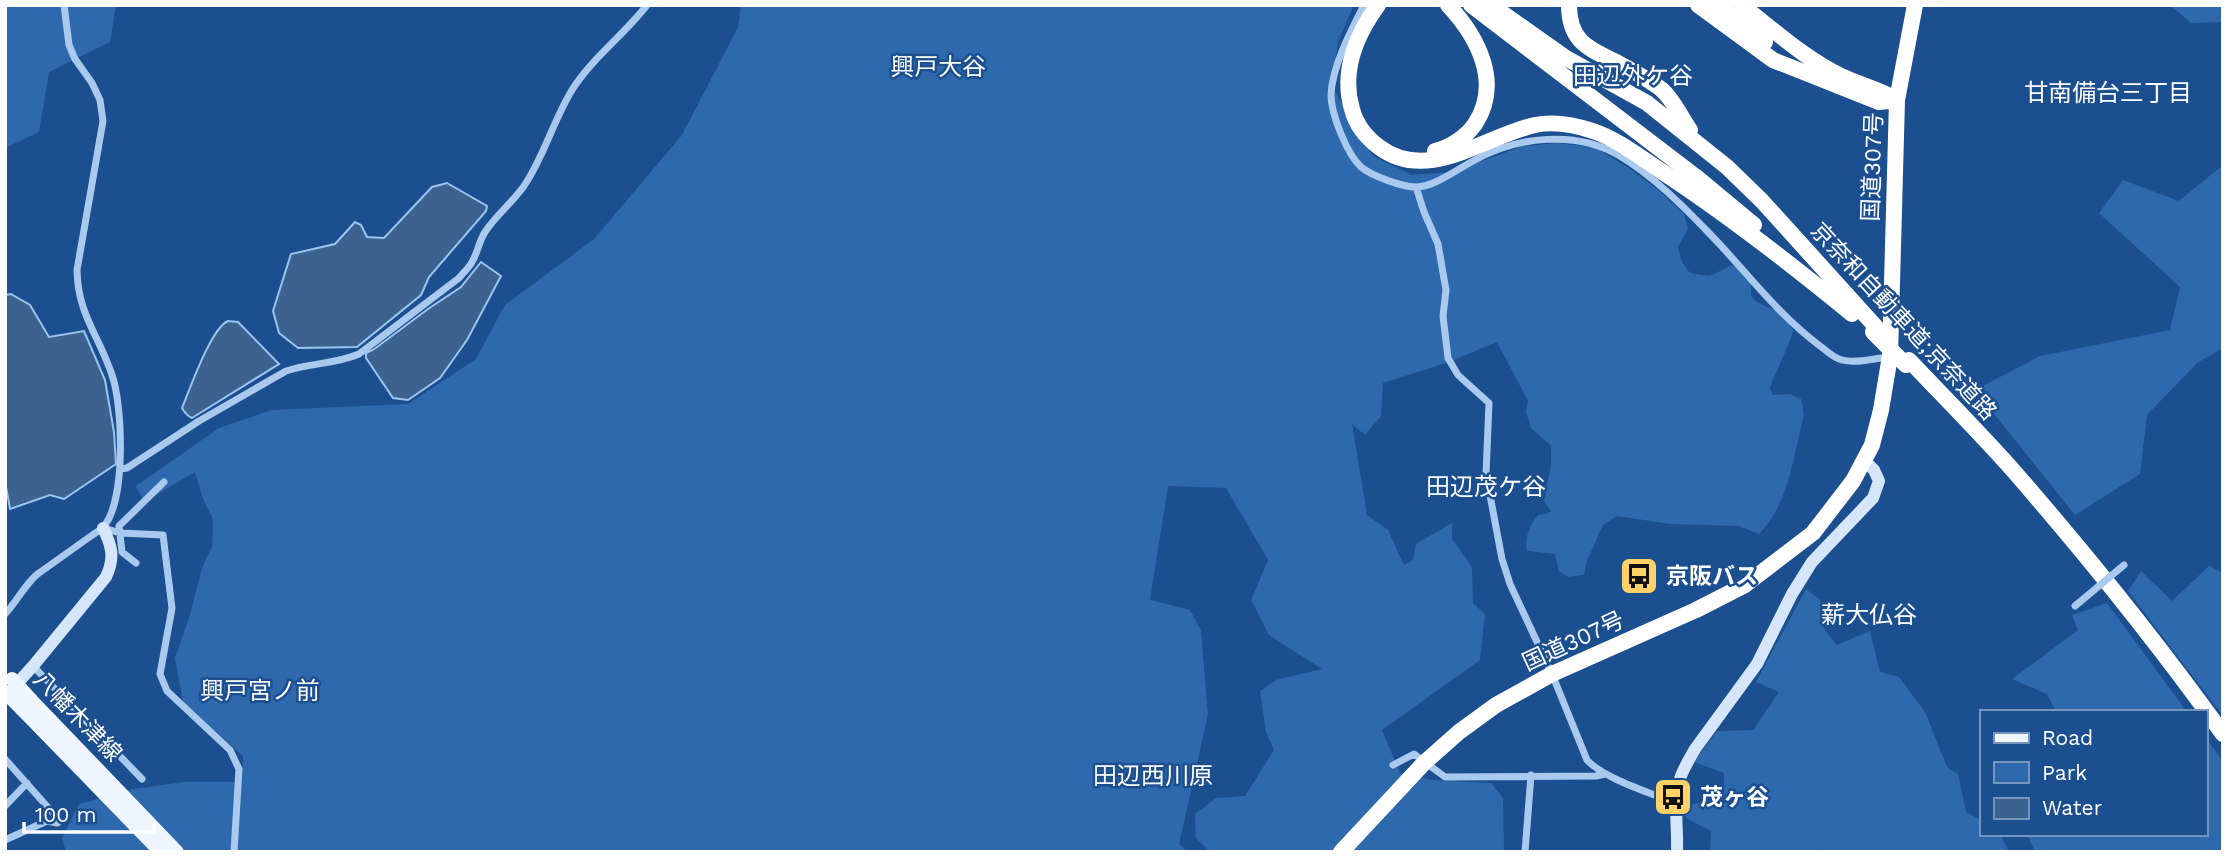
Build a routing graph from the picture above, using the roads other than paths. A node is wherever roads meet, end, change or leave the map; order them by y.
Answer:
1 (64, 5) edge
2 (648, 5) edge
3 (1364, 5) edge
4 (1378, 5) edge
5 (1389, 5) edge
6 (1448, 5) edge
7 (1471, 5) edge
8 (1491, 5) edge
9 (1569, 5) edge
10 (1698, 5) edge
11 (1717, 5) edge
12 (1741, 5) edge
13 (1756, 5) edge
14 (1915, 5) edge
15 (1813, 67) junction
16 (1897, 100) junction
17 (1699, 145) junction
18 (1416, 187) junction
19 (1853, 314) junction
20 (1875, 330) junction
21 (1890, 356) junction
22 (1908, 363) junction
23 (1865, 461) junction
24 (121, 469) junction
25 (164, 482) dead end
26 (103, 528) junction
27 (120, 533) junction
28 (2127, 562) dead end
29 (136, 563) dead end
30 (2075, 606) dead end
31 (5, 614) edge
32 (33, 666) junction
33 (1552, 674) junction
34 (7, 685) edge
35 (27, 705) junction
36 (2198, 710) edge
37 (2205, 710) edge
38 (2207, 713) edge
39 (2207, 722) edge
40 (2223, 734) edge
41 (2223, 743) edge
42 (5, 759) edge
43 (1426, 761) junction
44 (1392, 765) dead end
45 (1606, 774) junction
46 (1531, 775) junction
47 (142, 779) dead end
48 (27, 783) junction
49 (1677, 804) junction
50 (5, 806) edge
51 (5, 840) edge
52 (161, 852) edge
53 (177, 852) edge
54 (234, 852) edge
55 (1341, 852) edge
56 (1525, 852) edge
57 (1677, 852) edge

1 - 24 street
2 - 24 street
3 - 18 street
4 - 19 highway
5 - 6 highway
7 - 19 highway, 京奈和自動車道;京奈道路
8 - 17 highway, 京奈和自動車道;京奈道路
9 - 17 highway
10 - 15 highway
11 - 15 highway
12 - 15 highway
13 - 15 highway
14 - 16 highway, 国道307号
15 - 16 highway
16 - 21 highway, 国道307号
17 - 20 highway, 京奈和自動車道;京奈道路
18 - 21 street
18 - 33 street
19 - 20 highway, 京奈和自動車道;京奈道路
20 - 22 highway, 京奈和自動車道;京奈道路
21 - 23 highway, 国道307号
22 - 36 highway, 京奈和自動車道;京奈道路
22 - 37 highway, 京奈和自動車道;京奈道路
23 - 33 highway, 国道307号
23 - 49 street
24 - 26 street
25 - 27 street
26 - 27 street
26 - 31 street
26 - 32 street
27 - 29 street
27 - 54 street
28 - 30 street, bridge
32 - 34 street
32 - 47 street
33 - 43 highway, 国道307号
33 - 45 street
34 - 35 main road, 八幡木津線, bridge
35 - 52 main road, 八幡木津線
35 - 53 main road, 八幡木津線
38 - 40 highway, 京奈和自動車道;京奈道路
39 - 41 highway
42 - 48 street
43 - 44 street
43 - 46 street
43 - 55 highway, 国道307号
45 - 46 street
45 - 49 street
46 - 56 street
48 - 50 street
48 - 51 street
49 - 57 street

